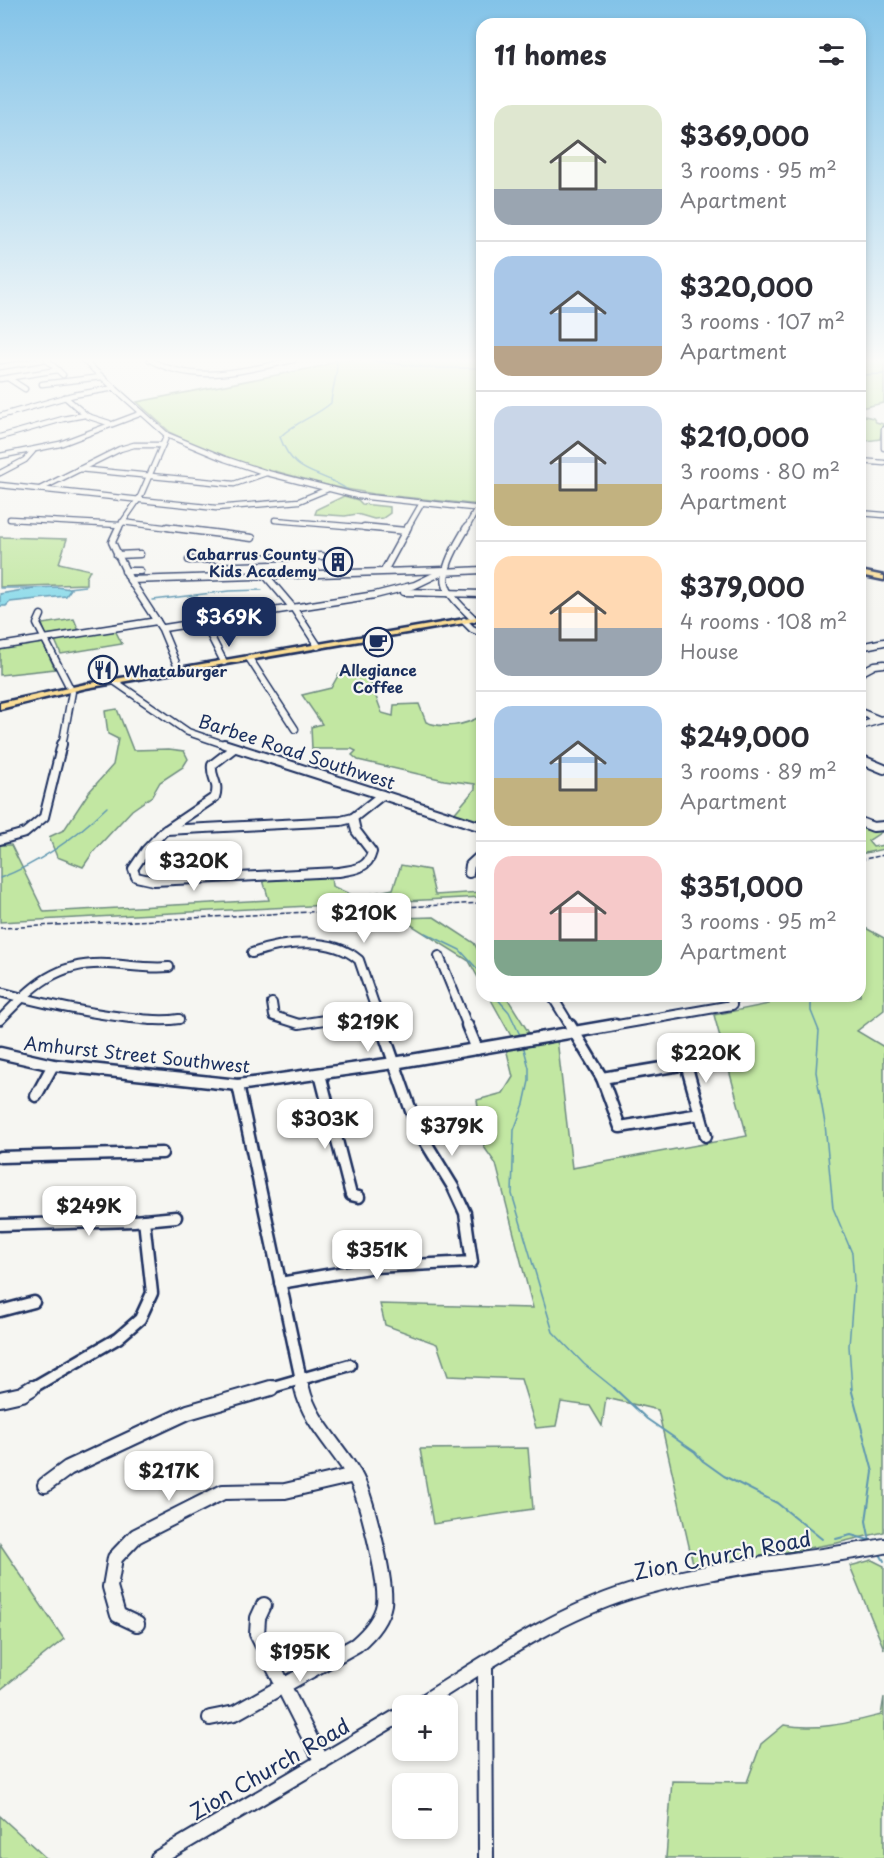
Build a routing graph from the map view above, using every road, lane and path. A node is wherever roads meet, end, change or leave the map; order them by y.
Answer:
1 (48, 447) edge
2 (130, 447) edge
3 (161, 447) edge
4 (195, 447) edge
5 (33, 451) junction
6 (0, 456) edge
7 (866, 462) edge
8 (884, 463) edge
9 (79, 469) junction
10 (0, 473) edge
11 (267, 473) junction
12 (150, 477) junction
13 (0, 485) edge
14 (39, 489) junction
15 (328, 489) junction
16 (138, 500) junction
17 (422, 504) junction
18 (476, 509) edge
19 (866, 514) edge
20 (476, 515) edge
21 (884, 515) edge
22 (10, 519) dead end
23 (275, 520) dead end
24 (121, 523) junction
25 (406, 531) junction
26 (252, 538) dead end
27 (140, 554) dead end
28 (117, 555) junction
29 (322, 556) dead end
30 (189, 560) dead end
31 (476, 570) edge
32 (125, 571) junction
33 (140, 571) dead end
34 (384, 571) junction
35 (446, 571) junction
36 (866, 574) edge
37 (266, 576) junction
38 (884, 578) edge
39 (130, 580) junction
40 (386, 593) junction
41 (451, 594) junction
42 (476, 594) edge
43 (293, 608) junction
44 (41, 615) dead end
45 (476, 617) edge
46 (476, 619) edge
47 (157, 621) junction
48 (464, 621) junction
49 (204, 622) junction
50 (163, 628) junction
51 (476, 631) edge
52 (44, 638) junction
53 (884, 642) edge
54 (0, 646) edge
55 (318, 646) junction
56 (866, 646) edge
57 (249, 658) junction
58 (224, 662) junction
59 (884, 664) edge
60 (179, 670) junction
61 (866, 670) edge
62 (114, 681) junction
63 (72, 688) junction
64 (0, 706) edge
65 (866, 714) edge
66 (882, 720) edge
67 (866, 724) edge
68 (295, 729) dead end
69 (234, 748) junction
70 (866, 762) edge
71 (884, 769) edge
72 (381, 795) junction
73 (352, 818) junction
74 (476, 825) edge
75 (866, 825) edge
76 (884, 826) edge
77 (166, 830) junction
78 (0, 840) edge
79 (476, 860) edge
80 (469, 873) dead end
81 (252, 953) dead end
82 (439, 956) dead end
83 (169, 967) dead end
84 (0, 992) edge
85 (21, 998) junction
86 (555, 1002) edge
87 (722, 1002) edge
88 (272, 1003) dead end
89 (376, 1012) junction
90 (179, 1019) dead end
91 (0, 1020) edge
92 (572, 1032) junction
93 (477, 1049) junction
94 (0, 1053) edge
95 (720, 1058) dead end
96 (394, 1063) junction
97 (686, 1064) junction
98 (53, 1065) junction
99 (320, 1074) junction
100 (602, 1078) junction
101 (238, 1085) junction
102 (36, 1096) dead end
103 (700, 1114) junction
104 (706, 1136) dead end
105 (162, 1153) dead end
106 (0, 1157) edge
107 (359, 1197) dead end
108 (176, 1217) dead end
109 (144, 1220) junction
110 (0, 1225) edge
111 (280, 1283) junction
112 (34, 1302) dead end
113 (0, 1311) edge
114 (350, 1365) dead end
115 (300, 1379) junction
116 (0, 1399) edge
117 (354, 1475) junction
118 (45, 1485) dead end
119 (884, 1546) edge
120 (264, 1605) dead end
121 (137, 1624) dead end
122 (485, 1665) junction
123 (284, 1685) junction
124 (435, 1695) edge
125 (210, 1718) dead end
126 (392, 1720) edge
127 (322, 1762) junction
128 (158, 1858) edge
129 (486, 1858) edge

1 - 5 street
2 - 9 street
3 - 12 street
4 - 11 street
5 - 6 street
5 - 10 street
7 - 8 street
9 - 12 street
9 - 14 street
11 - 12 street
11 - 15 street
12 - 16 street
13 - 14 street
14 - 16 street
15 - 16 street
15 - 17 street
16 - 24 street
17 - 18 street
17 - 25 street
19 - 21 street
20 - 35 street
22 - 24 street
23 - 25 street
24 - 26 street
24 - 28 street
25 - 34 street
27 - 28 street
28 - 32 street
29 - 30 street
31 - 35 street
32 - 33 street
32 - 39 street
34 - 35 street
34 - 37 street
35 - 40 street
35 - 41 street
36 - 38 main road
37 - 39 street
37 - 43 street
39 - 47 street
40 - 41 street
40 - 43 street
41 - 42 street
41 - 45 street
43 - 49 street
43 - 55 street
44 - 52 street
46 - 48 main road
47 - 50 street
47 - 52 street
48 - 51 street
48 - 55 main road
49 - 50 street
49 - 58 street
50 - 60 street
52 - 54 street
52 - 63 street
53 - 56 street
55 - 57 main road
57 - 58 main road
57 - 68 street
58 - 60 main road
59 - 61 street
60 - 62 main road
62 - 63 main road
62 - 69 street, Barbee Road Southwest
63 - 64 main road
63 - 78 street
65 - 66 street
66 - 67 street
69 - 72 street, Barbee Road Southwest
69 - 77 street
70 - 71 street
72 - 73 street
72 - 74 street, Barbee Road Southwest
73 - 77 street
73 - 77 street
75 - 76 street
79 - 80 street
81 - 89 street
82 - 93 street
83 - 85 street
84 - 85 street
85 - 90 street
85 - 91 street
86 - 92 street
87 - 92 street, Amhurst Street Southwest
88 - 89 street
89 - 96 street
92 - 93 street, Amhurst Street Southwest
92 - 100 street
93 - 96 street, Amhurst Street Southwest
94 - 98 street, Amhurst Street Southwest
95 - 97 street
96 - 99 street, Amhurst Street Southwest
96 - 111 street
97 - 100 street
97 - 103 street
98 - 101 street, Amhurst Street Southwest
98 - 102 street
99 - 101 street, Amhurst Street Southwest
99 - 107 street
100 - 103 street
101 - 111 street
103 - 104 street
105 - 106 street
108 - 109 street
109 - 110 street
109 - 116 street
111 - 115 street
112 - 113 street
114 - 115 street
115 - 117 street
115 - 118 street
117 - 121 street
117 - 123 street
119 - 122 street, Zion Church Road
120 - 123 street
122 - 124 street, Zion Church Road
122 - 129 street
123 - 125 street
123 - 127 street
126 - 127 street, Zion Church Road
127 - 128 street, Zion Church Road

